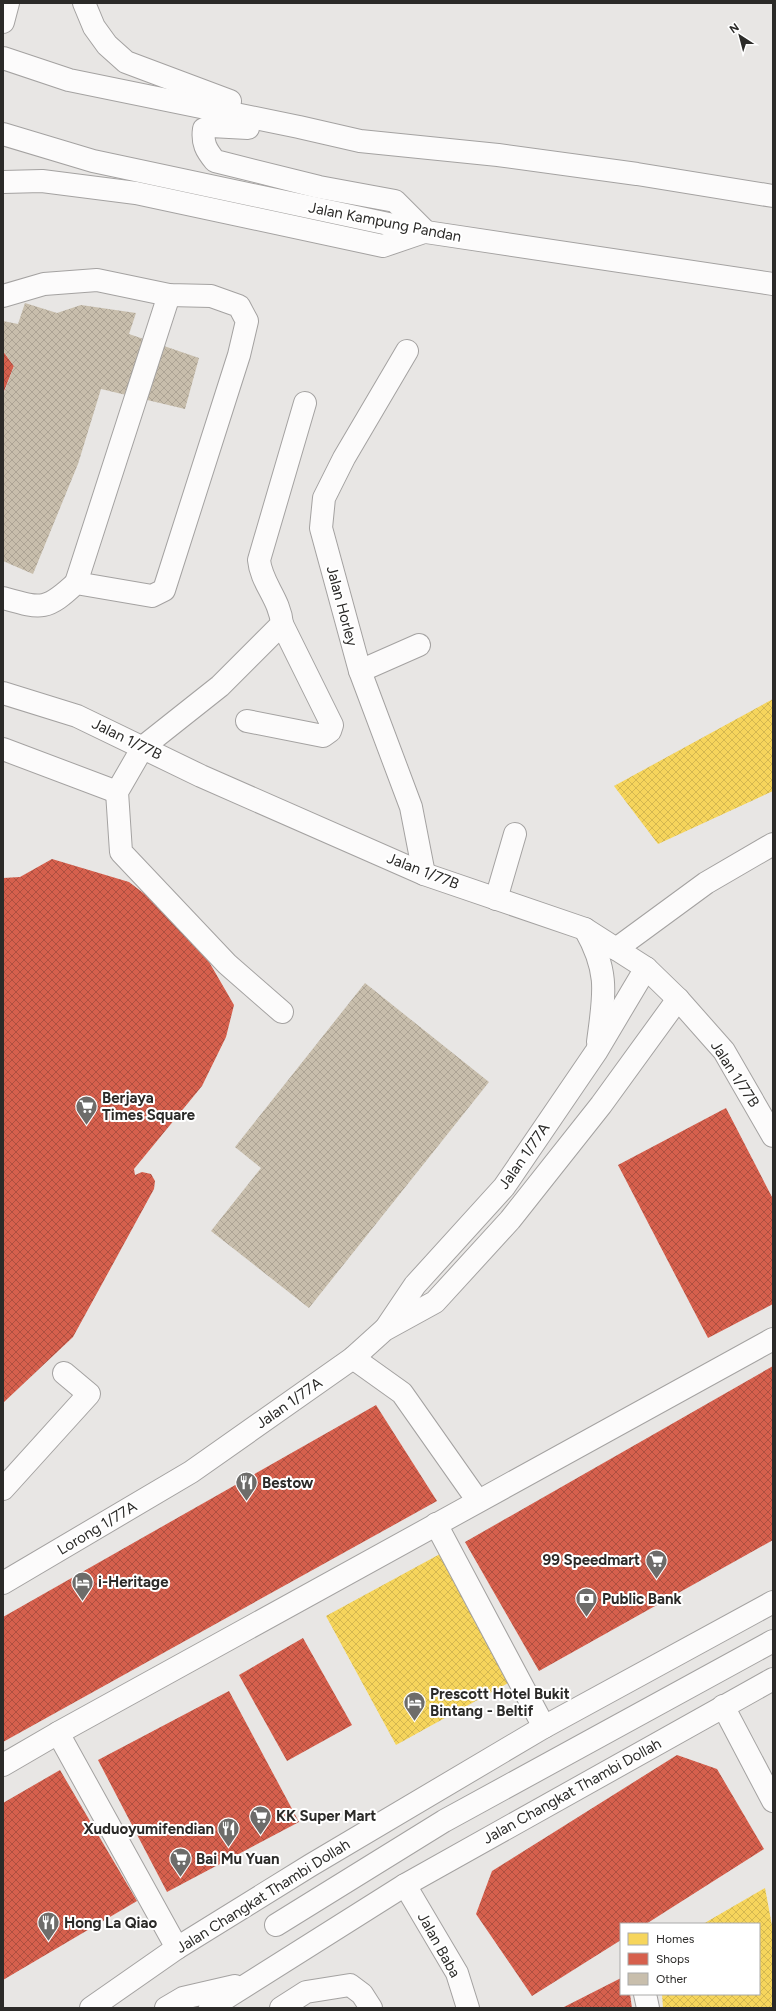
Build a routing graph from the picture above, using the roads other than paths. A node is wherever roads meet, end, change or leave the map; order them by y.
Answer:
1 (8, 3) edge
2 (84, 3) edge
3 (3, 22) edge
4 (3, 58) edge
5 (299, 127) junction
6 (3, 134) edge
7 (360, 141) junction
8 (3, 182) edge
9 (773, 196) edge
10 (426, 232) junction
11 (773, 284) edge
12 (169, 295) junction
13 (3, 296) edge
14 (407, 351) dead end
15 (305, 403) dead end
16 (76, 583) junction
17 (3, 598) edge
18 (282, 624) junction
19 (419, 645) dead end
20 (360, 671) junction
21 (3, 693) edge
22 (248, 721) dead end
23 (143, 747) junction
24 (3, 749) edge
25 (117, 792) junction
26 (515, 834) dead end
27 (773, 844) edge
28 (424, 874) junction
29 (496, 899) junction
30 (585, 929) junction
31 (616, 949) junction
32 (646, 968) junction
33 (678, 999) junction
34 (282, 1012) dead end
35 (596, 1052) junction
36 (773, 1136) edge
37 (384, 1330) junction
38 (773, 1339) edge
39 (353, 1358) junction
40 (64, 1374) dead end
41 (191, 1472) joint
42 (3, 1489) edge
43 (478, 1501) junction
44 (436, 1524) junction
45 (3, 1583) edge
46 (773, 1602) edge
47 (773, 1641) edge
48 (773, 1679) edge
49 (723, 1706) junction
50 (544, 1727) junction
51 (58, 1732) junction
52 (3, 1765) edge
53 (773, 1801) edge
54 (405, 1885) junction
55 (276, 1925) dead end
56 (178, 1948) junction
57 (250, 1982) junction
58 (646, 1995) edge
59 (285, 2007) edge
60 (91, 2008) edge
61 (166, 2008) edge
62 (210, 2008) edge
63 (371, 2008) edge
64 (468, 2008) edge
65 (648, 2008) edge

1 - 3 street
2 - 5 street
4 - 5 street
5 - 7 street
6 - 10 street, Jalan Kampung Pandan
7 - 9 street
7 - 10 street
8 - 10 street
10 - 11 street, Jalan Kampung Pandan
12 - 13 street
12 - 16 street
12 - 16 street
14 - 20 street, Jalan Horley
15 - 18 street
16 - 17 street
18 - 22 street
18 - 23 street
19 - 20 street
20 - 28 street, Jalan Horley
21 - 23 street, Jalan 1/77B
23 - 25 street
23 - 28 street, Jalan 1/77B
24 - 25 street
25 - 34 street
26 - 29 street
27 - 31 street
28 - 29 street, Jalan 1/77B
29 - 30 street, Jalan 1/77B
30 - 31 street, Jalan 1/77B
30 - 35 street
31 - 32 street, Jalan 1/77B
32 - 33 street, Jalan 1/77B
32 - 35 street, Jalan 1/77A
33 - 36 street, Jalan 1/77B
33 - 37 street, Jalan 1/77A
35 - 37 street, Jalan 1/77A
37 - 39 street, Jalan 1/77A
38 - 43 street
39 - 41 street, Jalan 1/77A
39 - 43 street
40 - 42 street
41 - 45 street, Lorong 1/77A
43 - 44 street
44 - 50 street
44 - 51 street
46 - 50 street, Jalan Changkat Thambi Dollah
47 - 55 street
48 - 49 street, Jalan Changkat Thambi Dollah
49 - 53 street
49 - 54 street, Jalan Changkat Thambi Dollah
50 - 56 street, Jalan Changkat Thambi Dollah
51 - 52 street
51 - 56 street
54 - 57 street, Jalan Changkat Thambi Dollah
54 - 64 street, Jalan Baba
56 - 60 street, Jalan Changkat Thambi Dollah
57 - 61 street
57 - 62 street, Jalan Changkat Thambi Dollah
58 - 65 street
59 - 63 street

